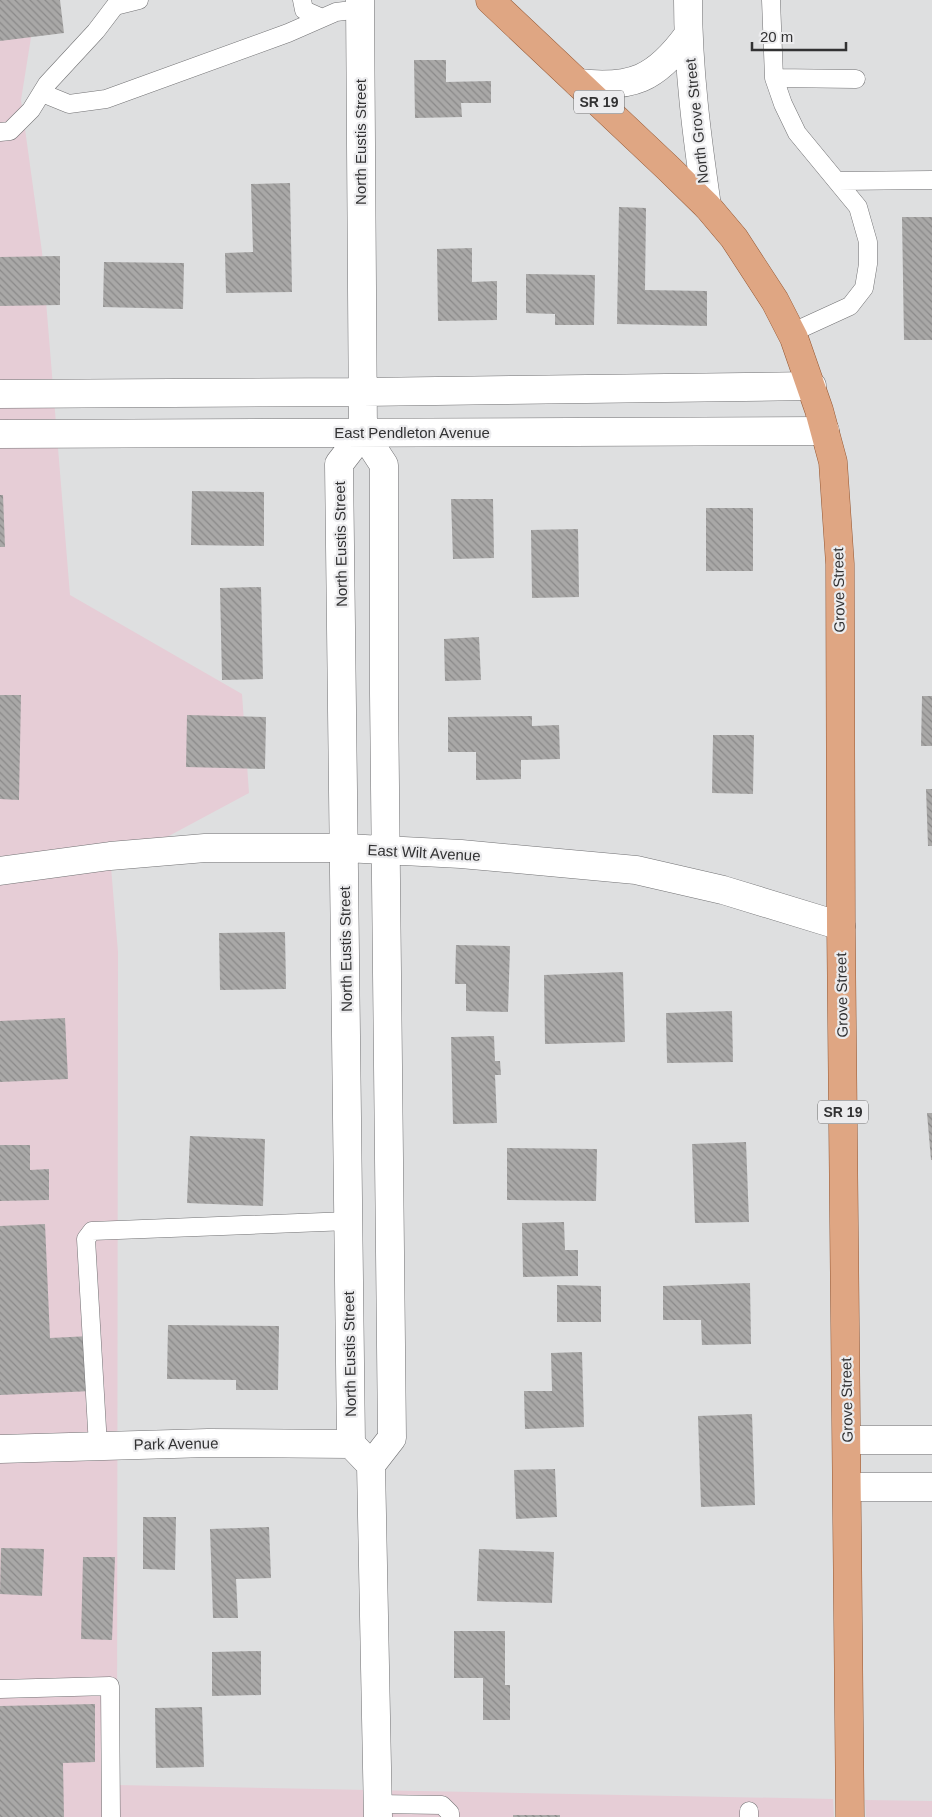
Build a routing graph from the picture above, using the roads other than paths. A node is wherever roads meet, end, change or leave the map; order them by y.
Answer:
1 (139, 0) edge
2 (302, 0) edge
3 (490, 0) edge
4 (688, 0) edge
5 (771, 0) edge
6 (360, 4) edge
7 (322, 18) junction
8 (688, 36) junction
9 (774, 78) junction
10 (856, 79) dead end
11 (578, 83) junction
12 (42, 93) junction
13 (0, 132) edge
14 (932, 180) edge
15 (838, 181) junction
16 (707, 206) junction
17 (791, 333) junction
18 (812, 386) junction
19 (363, 392) junction
20 (0, 394) edge
21 (825, 430) junction
22 (363, 433) junction
23 (0, 434) edge
24 (345, 848) junction
25 (387, 850) junction
26 (0, 871) edge
27 (841, 926) junction
28 (349, 1220) junction
29 (848, 1440) junction
30 (932, 1440) edge
31 (351, 1444) junction
32 (98, 1446) junction
33 (0, 1449) edge
34 (370, 1465) junction
35 (848, 1487) junction
36 (932, 1487) edge
37 (0, 1689) edge
38 (378, 1810) edge
39 (111, 1817) edge
40 (450, 1817) edge
41 (850, 1817) edge

1 - 12 lane
2 - 7 lane
3 - 11 main road, SR 19
4 - 8 street, North Grove Street
5 - 9 lane
6 - 7 lane
6 - 19 street, North Eustis Street
7 - 12 lane
8 - 11 street, North Grove Street
8 - 16 street, North Grove Street
9 - 10 lane
9 - 15 lane
11 - 16 main road, SR 19
12 - 13 lane
14 - 15 lane
15 - 17 lane
16 - 17 main road, Grove Street / SR 19
17 - 18 main road, Grove Street / SR 19
18 - 19 street
18 - 21 main road, Grove Street / SR 19
19 - 20 street
19 - 22 street, North Eustis Street
21 - 22 street, East Pendleton Avenue
21 - 27 main road, Grove Street / SR 19
22 - 23 street, East Pendleton Avenue
22 - 24 street, North Eustis Street
22 - 25 street
24 - 25 street, East Wilt Avenue
24 - 26 street, East Wilt Avenue
24 - 28 street, North Eustis Street
25 - 27 street, East Wilt Avenue
25 - 34 street
27 - 29 main road, Grove Street / SR 19
28 - 31 street, North Eustis Street
28 - 32 lane
29 - 30 street
29 - 35 main road, Grove Street / SR 19
31 - 32 street, Park Avenue
31 - 34 street
32 - 33 street, Park Avenue
34 - 38 street
35 - 36 street
35 - 41 main road, Grove Street / SR 19
37 - 39 lane
38 - 40 lane

